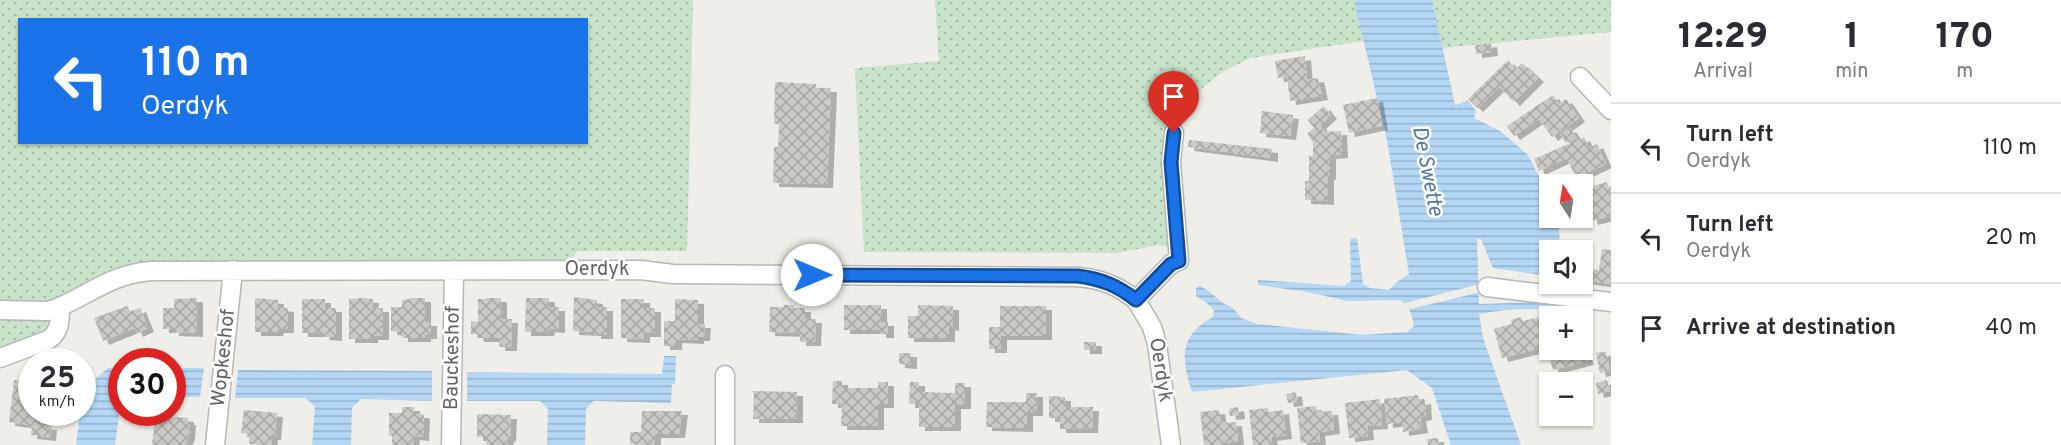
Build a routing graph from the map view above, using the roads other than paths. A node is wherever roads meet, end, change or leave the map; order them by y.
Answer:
1 (1580, 76) dead end
2 (1611, 110) edge
3 (1174, 133) dead end
4 (233, 270) junction
5 (454, 270) junction
6 (1487, 287) dead end
7 (1136, 300) junction
8 (1611, 302) edge
9 (60, 307) junction
10 (0, 310) edge
11 (0, 358) edge
12 (725, 375) dead end
13 (215, 445) edge
14 (452, 445) edge
15 (724, 445) edge
16 (1171, 445) edge

1 - 2 street
3 - 7 street
4 - 5 street, Oerdyk
4 - 9 street, Oerdyk
4 - 13 street, Wopkeshof
5 - 7 street, Oerdyk
5 - 14 street, Bauckeshof
6 - 8 street
7 - 16 street, Oerdyk
9 - 10 street
9 - 11 street
12 - 15 street

